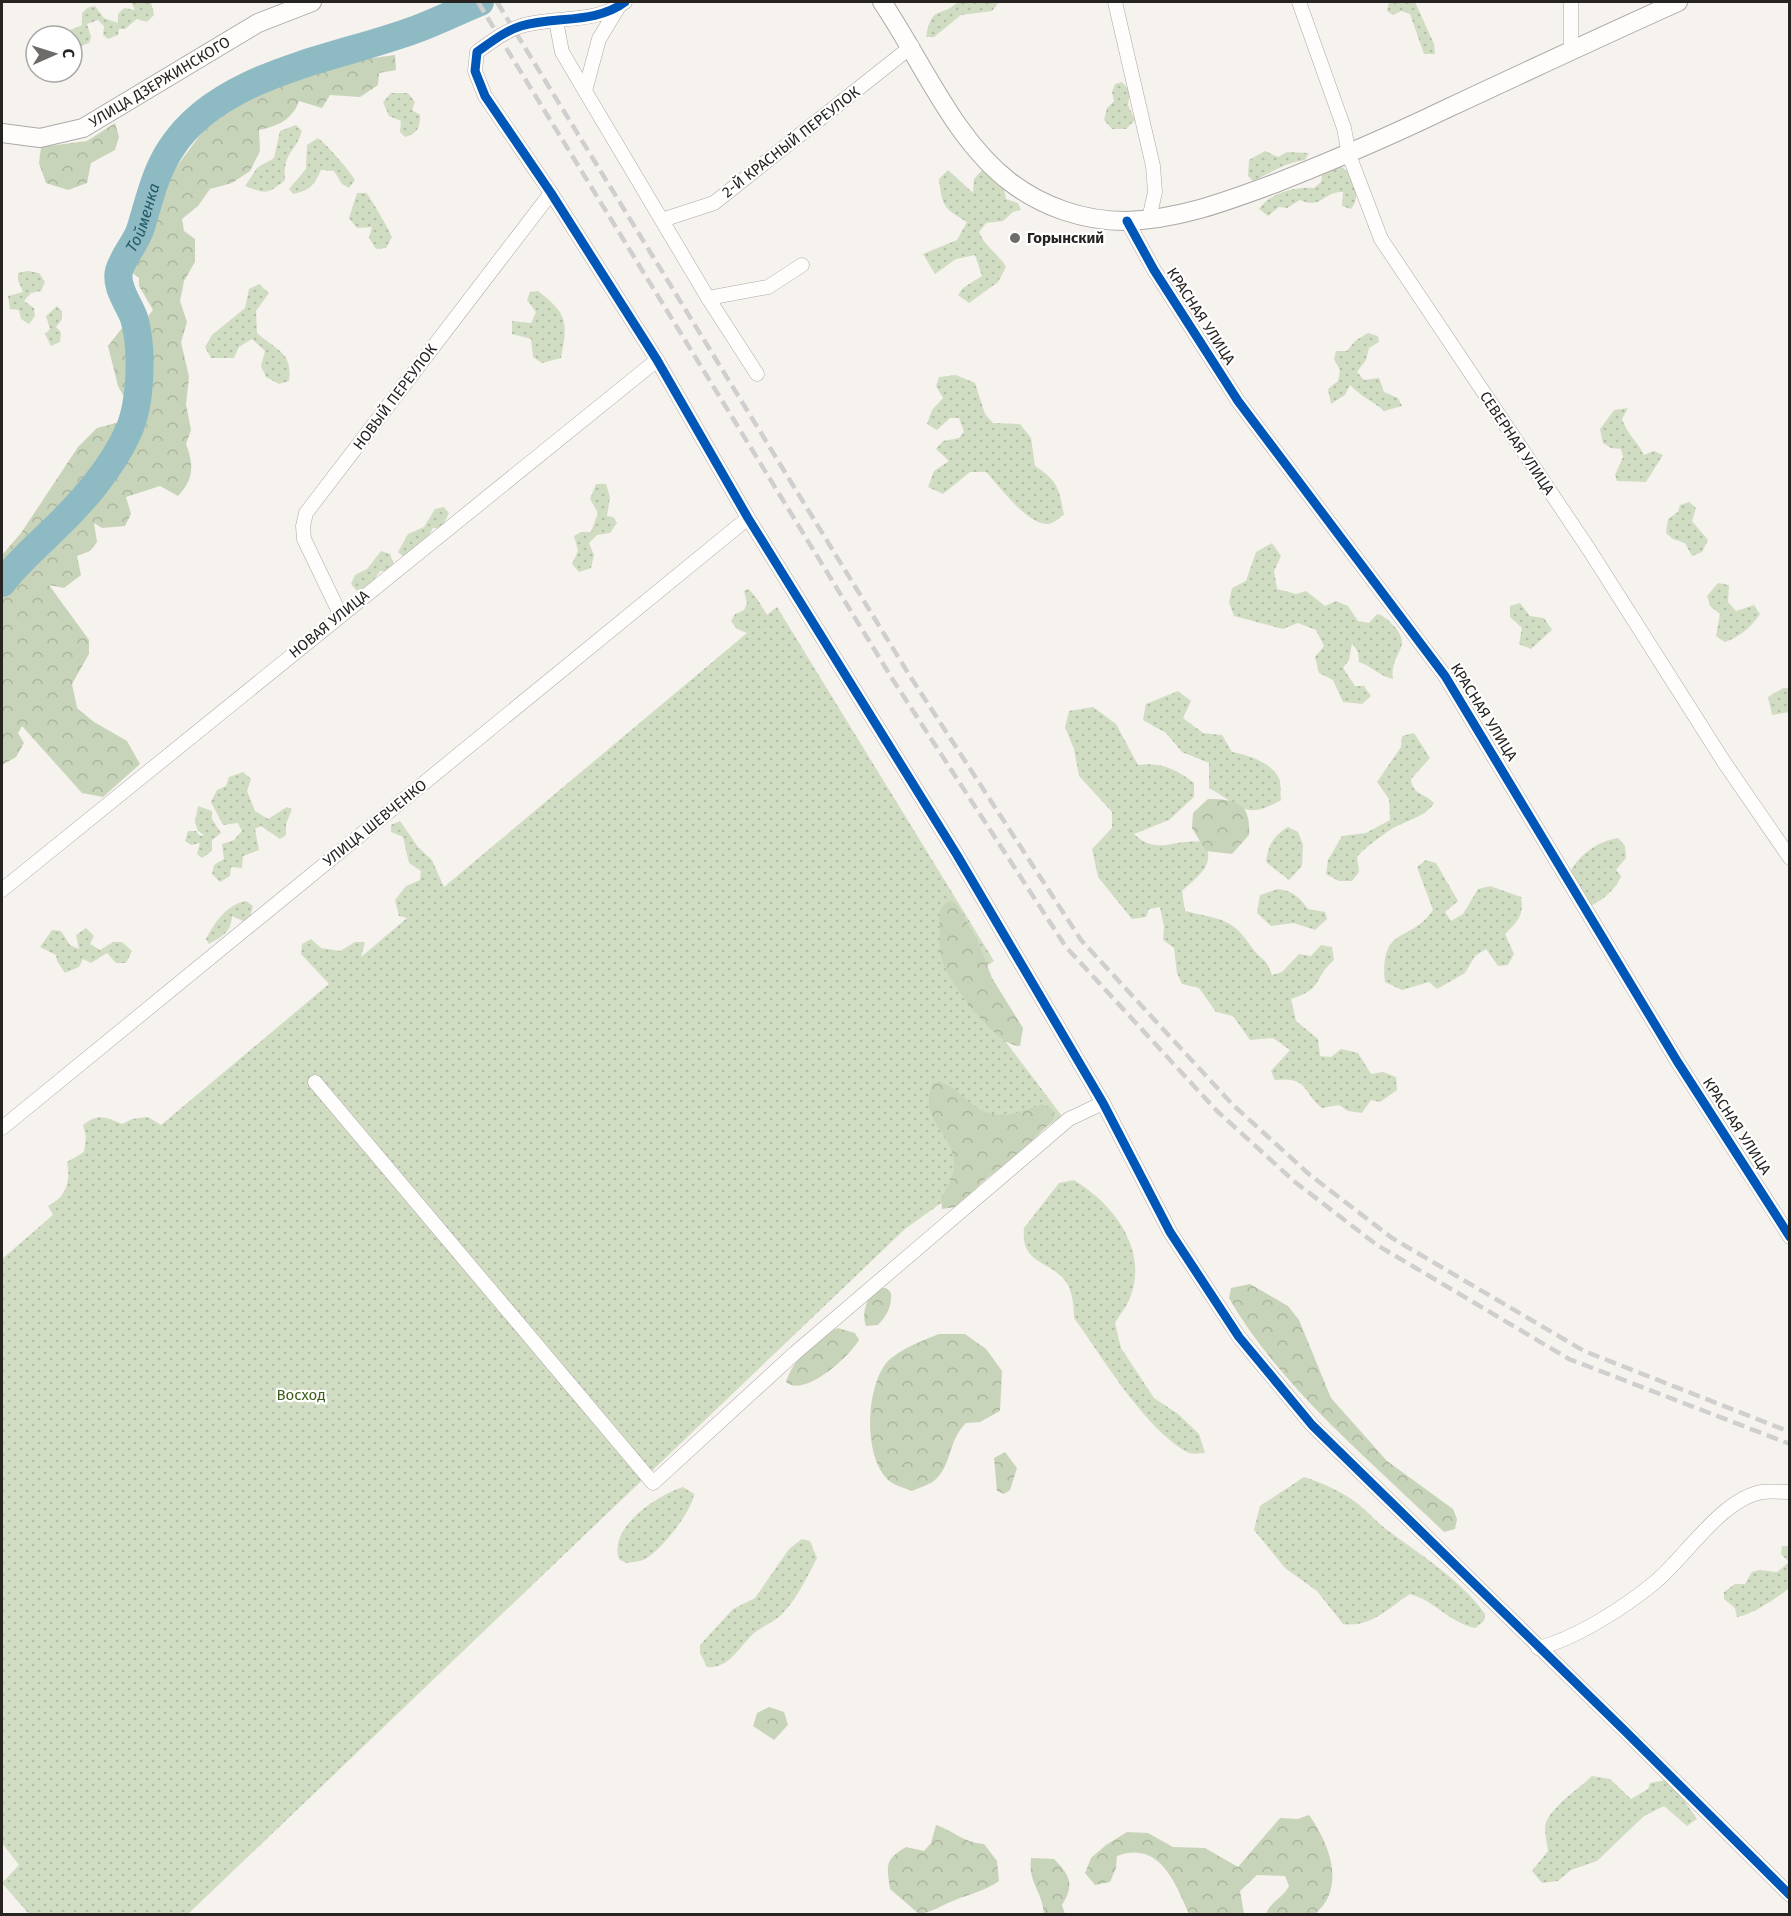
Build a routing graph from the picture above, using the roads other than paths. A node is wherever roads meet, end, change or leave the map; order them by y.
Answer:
1 (312, 2) edge
2 (882, 2) edge
3 (1115, 2) edge
4 (1299, 2) edge
5 (1571, 2) edge
6 (1678, 2) edge
7 (622, 4) edge
8 (556, 21) junction
9 (912, 46) junction
10 (1571, 50) junction
11 (585, 91) junction
12 (2, 133) edge
13 (1349, 154) junction
14 (551, 194) junction
15 (1149, 219) junction
16 (662, 220) junction
17 (1126, 221) junction
18 (802, 265) dead end
19 (708, 298) junction
20 (657, 360) junction
21 (757, 374) dead end
22 (748, 518) junction
23 (340, 614) junction
24 (1790, 858) edge
25 (2, 890) edge
26 (315, 1082) dead end
27 (1102, 1103) junction
28 (2, 1128) edge
29 (1790, 1237) edge
30 (1790, 1492) edge
31 (1538, 1648) junction
32 (1790, 1895) edge

1 - 12 street, УЛИЦА ДЗЕРЖИНСКОГО
2 - 9 street
3 - 15 street
4 - 13 street, СЕВЕРНАЯ УЛИЦА
5 - 10 street
6 - 10 street
7 - 8 street
7 - 11 street
8 - 11 street
8 - 14 street
9 - 16 street, 2-Й КРАСНЫЙ ПЕРЕУЛОК
9 - 17 street
10 - 13 street
11 - 16 street
13 - 15 street
13 - 24 street, СЕВЕРНАЯ УЛИЦА
14 - 20 street
14 - 23 street, НОВЫЙ ПЕРЕУЛОК
15 - 17 street
16 - 19 street
17 - 29 street, КРАСНАЯ УЛИЦА
18 - 19 street
19 - 21 street
20 - 22 street
20 - 23 street, НОВАЯ УЛИЦА
22 - 27 street
22 - 28 street, УЛИЦА ШЕВЧЕНКО
23 - 25 street, НОВАЯ УЛИЦА
26 - 27 street
27 - 31 street
30 - 31 street
31 - 32 street

